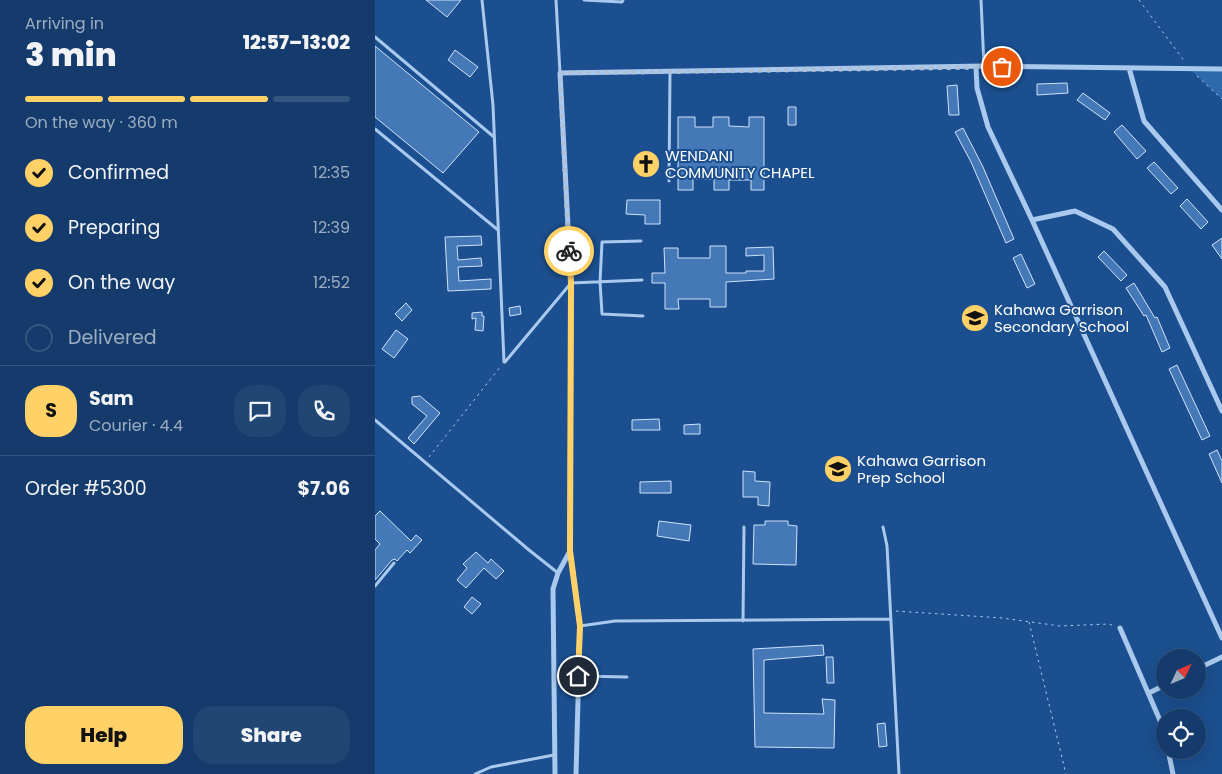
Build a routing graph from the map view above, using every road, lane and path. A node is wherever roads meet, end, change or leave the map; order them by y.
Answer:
1 (482, 0) edge
2 (556, 0) edge
3 (584, 0) edge
4 (623, 0) edge
5 (981, 0) edge
6 (1139, 0) edge
7 (375, 37) edge
8 (984, 66) junction
9 (976, 67) junction
10 (1129, 68) junction
11 (1190, 68) junction
12 (1222, 69) edge
13 (670, 71) junction
14 (560, 73) junction
15 (1222, 99) edge
16 (375, 129) edge
17 (494, 137) junction
18 (669, 181) dead end
19 (1222, 210) edge
20 (1032, 220) junction
21 (498, 230) junction
22 (641, 241) dead end
23 (642, 280) dead end
24 (571, 282) junction
25 (601, 282) junction
26 (643, 316) dead end
27 (504, 362) junction
28 (1222, 411) edge
29 (375, 420) edge
30 (425, 461) junction
31 (744, 527) dead end
32 (883, 527) dead end
33 (570, 551) junction
34 (394, 563) dead end
35 (557, 573) junction
36 (375, 586) edge
37 (891, 611) junction
38 (891, 619) junction
39 (743, 621) junction
40 (1029, 621) junction
41 (580, 626) junction
42 (1120, 628) joint
43 (1222, 638) edge
44 (1222, 658) edge
45 (1206, 666) edge
46 (578, 676) junction
47 (627, 677) dead end
48 (1156, 690) edge
49 (1149, 693) junction
50 (1156, 710) edge
51 (555, 755) junction
52 (1170, 759) edge
53 (475, 774) edge
54 (555, 774) edge
55 (576, 774) edge
56 (899, 774) edge
57 (1066, 774) edge
58 (1173, 774) edge

1 - 17 lane
2 - 14 lane
3 - 4 lane
5 - 8 lane
6 - 11 path
7 - 17 lane
8 - 9 street
8 - 10 street
9 - 13 street
9 - 20 street
10 - 11 street
10 - 19 street
11 - 12 street
11 - 15 path
13 - 14 street
13 - 18 lane
14 - 24 street
16 - 21 lane
17 - 21 lane
20 - 28 street
20 - 43 street
21 - 27 lane
22 - 25 lane
23 - 25 lane
24 - 25 lane
24 - 27 lane
24 - 33 street
25 - 26 lane
27 - 30 path
29 - 30 lane
30 - 35 lane
31 - 39 lane
32 - 37 lane
33 - 35 street
33 - 41 street
34 - 36 lane
35 - 51 street
37 - 38 lane
37 - 40 path
38 - 39 lane
38 - 56 lane
39 - 41 lane
40 - 42 path
40 - 57 path
41 - 46 street
42 - 49 street
44 - 45 street
46 - 47 lane
46 - 55 street
48 - 49 street
49 - 50 street
51 - 53 lane
51 - 54 street
52 - 58 street

